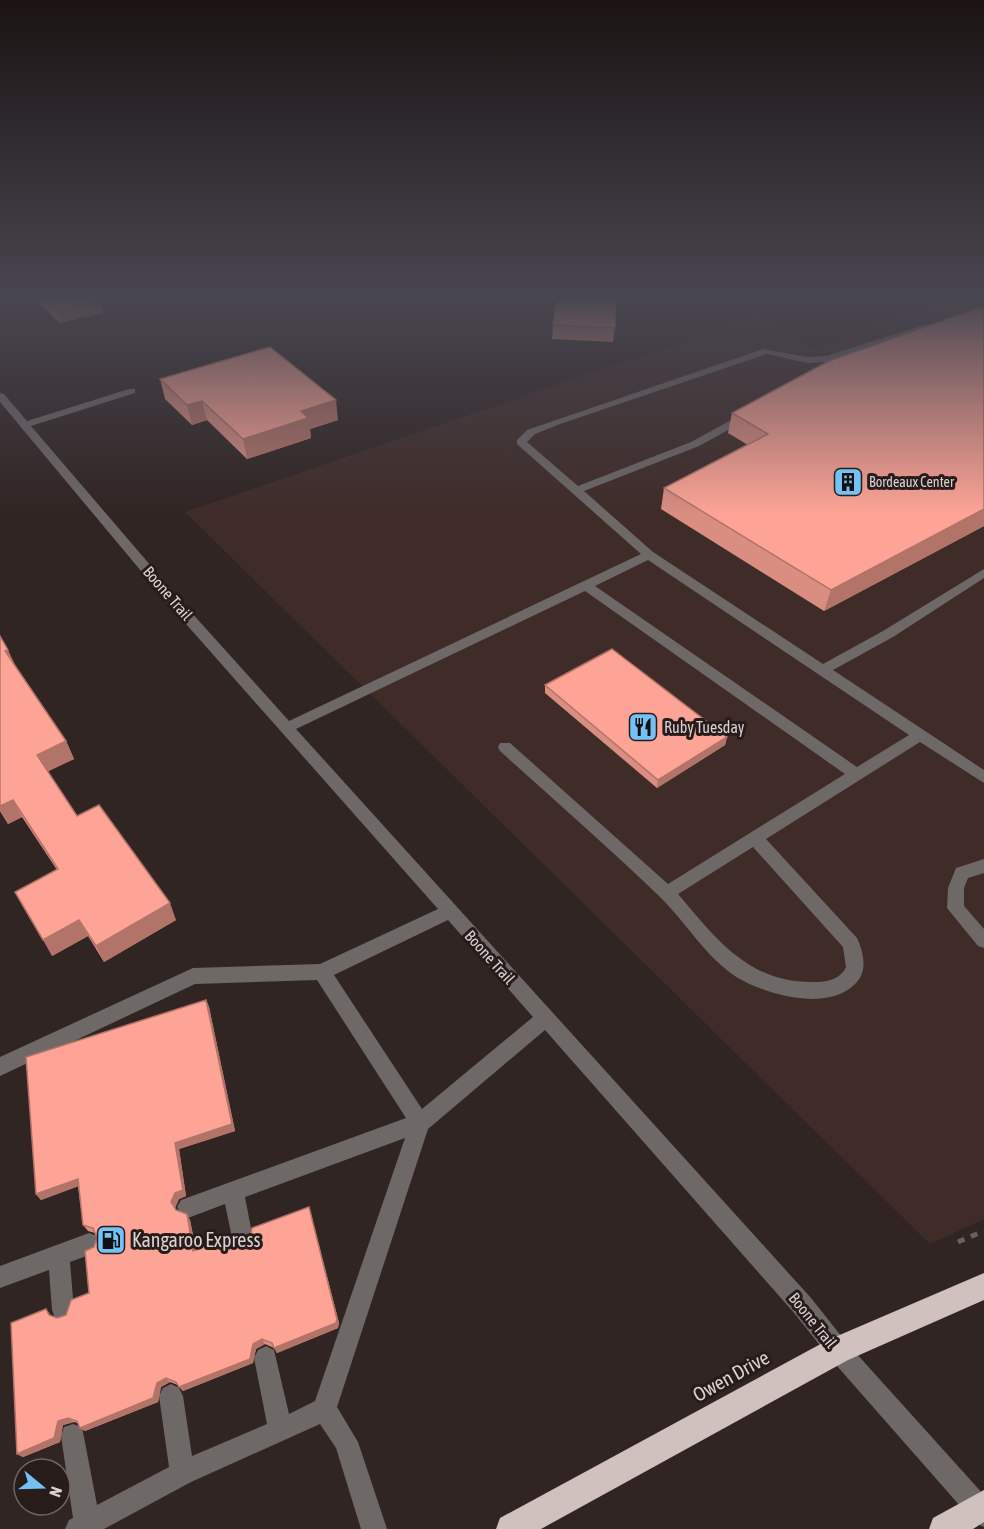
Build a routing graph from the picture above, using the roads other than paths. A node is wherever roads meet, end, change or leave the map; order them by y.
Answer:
1 (707, 371) edge
2 (132, 391) dead end
3 (0, 396) edge
4 (759, 410) edge
5 (24, 425) junction
6 (575, 491) junction
7 (649, 555) junction
8 (984, 573) edge
9 (585, 585) junction
10 (822, 670) junction
11 (286, 728) junction
12 (920, 735) junction
13 (505, 747) dead end
14 (857, 775) junction
15 (984, 777) edge
16 (755, 838) junction
17 (984, 866) edge
18 (667, 893) junction
19 (449, 912) junction
20 (984, 941) edge
21 (322, 972) junction
22 (544, 1019) junction
23 (0, 1067) edge
24 (420, 1123) junction
25 (233, 1191) junction
26 (188, 1207) dead end
27 (242, 1239) dead end
28 (89, 1244) dead end
29 (59, 1255) junction
30 (0, 1276) edge
31 (984, 1286) edge
32 (63, 1310) dead end
33 (838, 1350) junction
34 (266, 1358) dead end
35 (171, 1396) dead end
36 (324, 1408) junction
37 (280, 1431) junction
38 (73, 1436) dead end
39 (182, 1473) junction
40 (982, 1509) edge
41 (82, 1527) edge
42 (374, 1529) edge
43 (512, 1529) edge
44 (944, 1529) edge

1 - 6 street
2 - 5 street
3 - 5 street, Boone Trail
4 - 6 street
5 - 11 street, Boone Trail
6 - 7 street
7 - 9 street
7 - 10 street
8 - 10 street
9 - 11 street
9 - 14 street
10 - 12 street
11 - 19 street, Boone Trail
12 - 14 street
12 - 15 street
13 - 18 street
14 - 16 street
16 - 18 street
16 - 18 street
17 - 20 street
19 - 21 street
19 - 22 street, Boone Trail
21 - 23 street
21 - 24 street
22 - 24 street
22 - 33 street, Boone Trail
24 - 25 street
24 - 36 street
25 - 26 street
25 - 27 street
28 - 29 street
29 - 30 street
29 - 32 street
31 - 33 highway, Owen Drive
33 - 40 street, Boone Trail
33 - 43 highway, Owen Drive
34 - 37 street
35 - 39 street
36 - 37 street
36 - 42 street
37 - 39 street
38 - 41 street
39 - 41 street
40 - 44 highway

